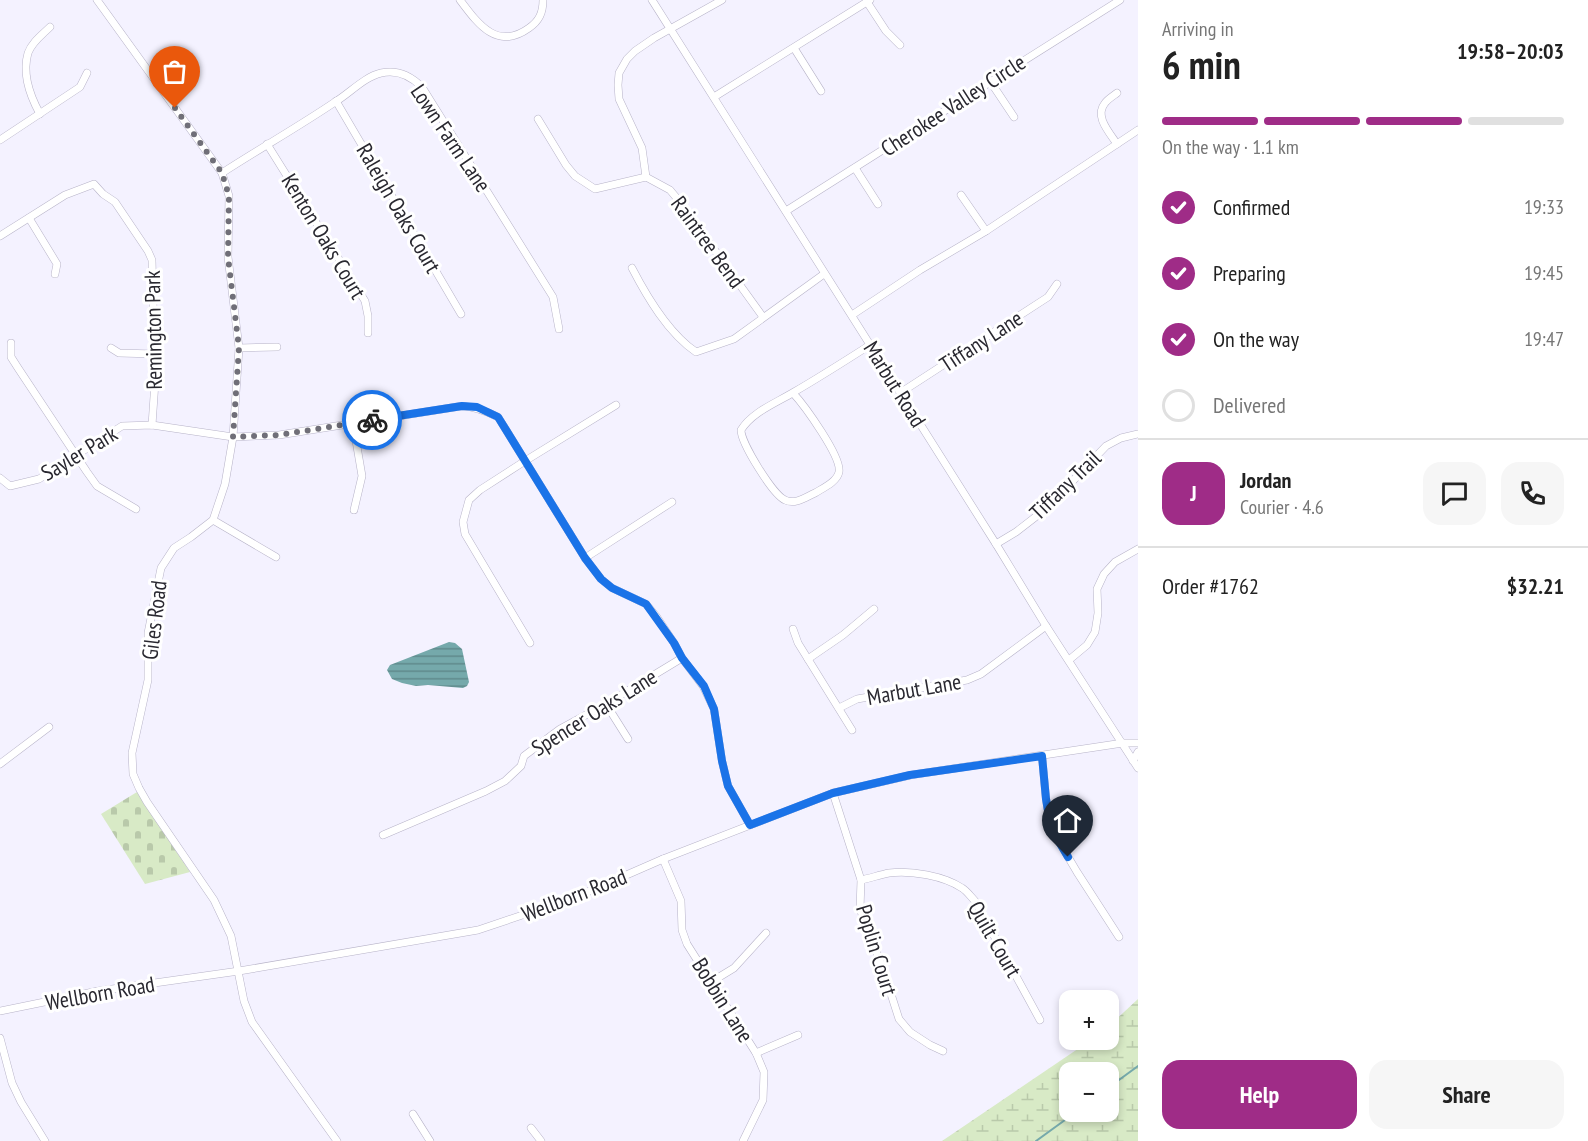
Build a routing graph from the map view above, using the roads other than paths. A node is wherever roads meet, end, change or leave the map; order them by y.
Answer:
1 (97, 0) edge
2 (460, 0) edge
3 (543, 0) edge
4 (652, 0) edge
5 (722, 0) edge
6 (1120, 0) edge
7 (868, 1) edge
8 (713, 2) edge
9 (50, 27) dead end
10 (671, 28) junction
11 (900, 45) dead end
12 (794, 48) junction
13 (87, 74) dead end
14 (990, 81) junction
15 (821, 92) dead end
16 (1117, 93) dead end
17 (714, 97) junction
18 (336, 101) junction
19 (40, 114) junction
20 (1014, 117) dead end
21 (538, 119) dead end
22 (1138, 130) edge
23 (0, 140) edge
24 (267, 144) junction
25 (1117, 144) junction
26 (855, 168) junction
27 (222, 173) junction
28 (646, 177) junction
29 (962, 195) dead end
30 (878, 204) dead end
31 (786, 211) junction
32 (29, 218) junction
33 (986, 231) junction
34 (0, 236) edge
35 (632, 268) dead end
36 (55, 274) dead end
37 (824, 274) junction
38 (1057, 284) dead end
39 (461, 314) dead end
40 (852, 315) junction
41 (763, 317) junction
42 (559, 329) dead end
43 (368, 333) dead end
44 (11, 343) dead end
45 (870, 345) junction
46 (277, 347) dead end
47 (111, 348) dead end
48 (239, 348) junction
49 (155, 354) junction
50 (794, 393) junction
51 (900, 393) junction
52 (616, 405) dead end
53 (353, 423) junction
54 (152, 425) junction
55 (1138, 434) edge
56 (233, 437) junction
57 (75, 456) junction
58 (525, 461) junction
59 (0, 478) edge
60 (672, 502) dead end
61 (136, 509) dead end
62 (354, 510) dead end
63 (213, 520) junction
64 (996, 544) junction
65 (1138, 550) edge
66 (276, 557) dead end
67 (585, 558) junction
68 (874, 609) dead end
69 (1046, 626) junction
70 (793, 629) dead end
71 (530, 643) dead end
72 (682, 658) junction
73 (808, 659) junction
74 (1069, 660) junction
75 (606, 704) junction
76 (839, 708) junction
77 (49, 727) dead end
78 (852, 730) dead end
79 (628, 739) dead end
80 (1123, 743) junction
81 (1138, 743) edge
82 (1138, 752) edge
83 (1042, 756) junction
84 (1133, 760) junction
85 (0, 764) edge
86 (1138, 768) edge
87 (833, 793) junction
88 (750, 825) junction
89 (383, 835) dead end
90 (663, 858) junction
91 (861, 880) junction
92 (766, 933) dead end
93 (1119, 937) dead end
94 (239, 971) junction
95 (711, 982) junction
96 (0, 1011) edge
97 (1040, 1020) dead end
98 (798, 1035) dead end
99 (0, 1038) edge
100 (943, 1051) dead end
101 (756, 1053) junction
102 (413, 1114) dead end
103 (531, 1128) dead end
104 (45, 1141) edge
105 (337, 1141) edge
106 (430, 1141) edge
107 (541, 1141) edge
108 (744, 1141) edge

1 - 27 street
2 - 3 street
4 - 10 street, Marbut Road
5 - 8 street
6 - 14 street, Cherokee Valley Circle
7 - 11 street
7 - 12 street
8 - 10 street
9 - 19 street
10 - 17 street, Marbut Road
10 - 28 street
12 - 15 street
12 - 17 street
13 - 19 street
14 - 20 street
14 - 26 street, Cherokee Valley Circle
16 - 25 street
17 - 31 street, Marbut Road
18 - 24 street, Lown Farm Lane
18 - 39 street, Raleigh Oaks Court
18 - 42 street, Lown Farm Lane
19 - 23 street
21 - 28 street
22 - 25 street
24 - 27 street, Lown Farm Lane
24 - 43 street, Kenton Oaks Court
25 - 33 street
26 - 30 street
26 - 31 street, Cherokee Valley Circle
27 - 48 street
28 - 41 street, Raintree Bend
29 - 33 street
31 - 37 street, Marbut Road
32 - 34 street, Remington Park
32 - 36 street
32 - 49 street, Remington Park
33 - 40 street
35 - 41 street
37 - 40 street, Marbut Road
37 - 41 street
38 - 51 street, Tiffany Lane
40 - 45 street, Marbut Road
44 - 57 street
45 - 50 street
45 - 51 street, Marbut Road
46 - 48 street
47 - 49 street
48 - 56 street
49 - 54 street, Remington Park
50 - 50 street
51 - 64 street, Marbut Road
52 - 58 street
53 - 56 street, Sayler Park
53 - 58 street, Sayler Park
53 - 62 street
54 - 56 street, Sayler Park
54 - 57 street, Sayler Park
55 - 64 street, Tiffany Trail
56 - 63 street
57 - 59 street, Sayler Park
57 - 61 street
58 - 67 street, Sayler Park
58 - 71 street
60 - 67 street
63 - 66 street
63 - 94 street, Giles Road
64 - 69 street, Marbut Road
65 - 74 street
67 - 72 street, Sayler Park
68 - 73 street
69 - 74 street, Marbut Road
69 - 76 street, Marbut Lane
70 - 73 street
72 - 75 street, Spencer Oaks Lane
72 - 88 street, Sayler Park
73 - 76 street
74 - 80 street, Marbut Road
75 - 79 street
75 - 89 street, Spencer Oaks Lane
76 - 78 street
77 - 85 street
80 - 81 street, Wellborn Road
80 - 83 street, Wellborn Road
80 - 84 street, Marbut Road
82 - 84 street
83 - 87 street, Wellborn Road
83 - 93 street
84 - 86 street, Marbut Road
87 - 88 street, Wellborn Road
87 - 91 street, Poplin Court
88 - 90 street, Wellborn Road
90 - 94 street, Wellborn Road
90 - 95 street, Bobbin Lane
91 - 97 street, Quilt Court
91 - 100 street, Poplin Court
92 - 95 street
94 - 96 street, Wellborn Road
94 - 105 street, Giles Road
95 - 101 street, Bobbin Lane
98 - 101 street
99 - 104 street
101 - 108 street, Bobbin Lane
102 - 106 street
103 - 107 street

